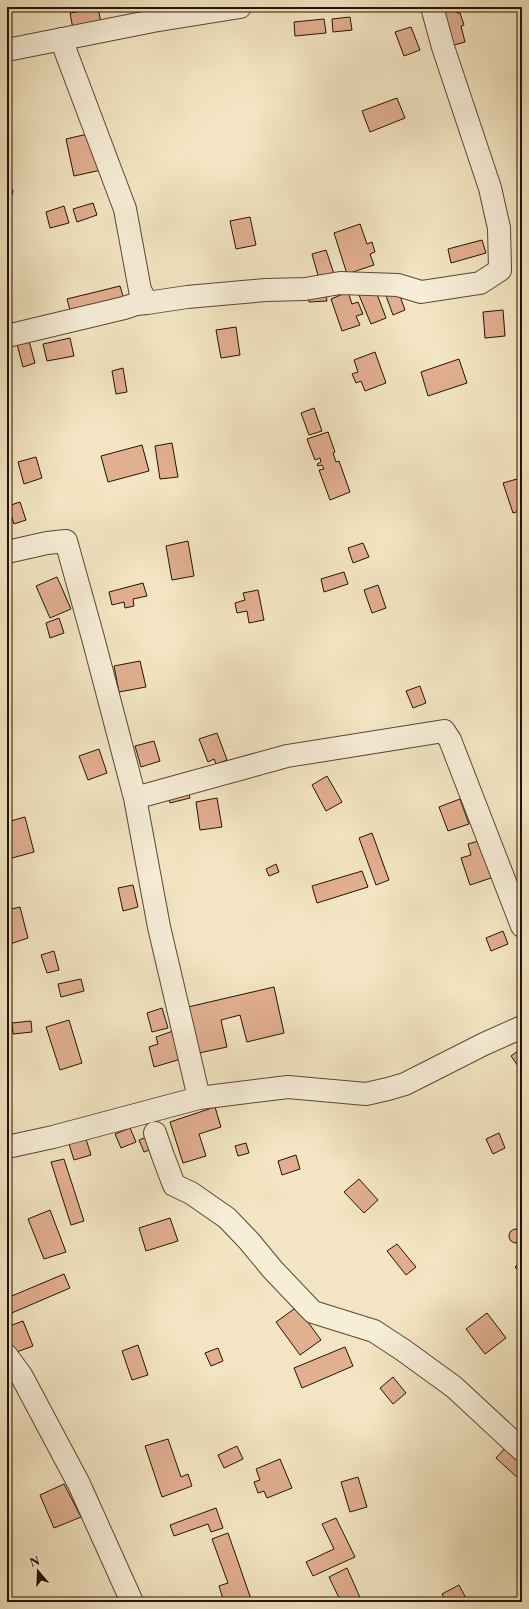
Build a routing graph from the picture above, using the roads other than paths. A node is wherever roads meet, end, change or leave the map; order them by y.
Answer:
1 (240, 7) edge
2 (432, 7) edge
3 (62, 39) junction
4 (7, 50) edge
5 (147, 303) junction
6 (7, 336) edge
7 (7, 552) edge
8 (135, 798) junction
9 (522, 926) edge
10 (522, 1027) edge
11 (199, 1098) junction
12 (156, 1133) dead end
13 (7, 1147) edge
14 (7, 1356) edge
15 (522, 1450) edge
16 (132, 1602) edge

1 - 3 street
2 - 5 street
3 - 4 street
3 - 5 street
5 - 6 street
7 - 8 street
8 - 9 street
8 - 11 street
10 - 11 street
11 - 13 street
12 - 15 street
14 - 16 street

